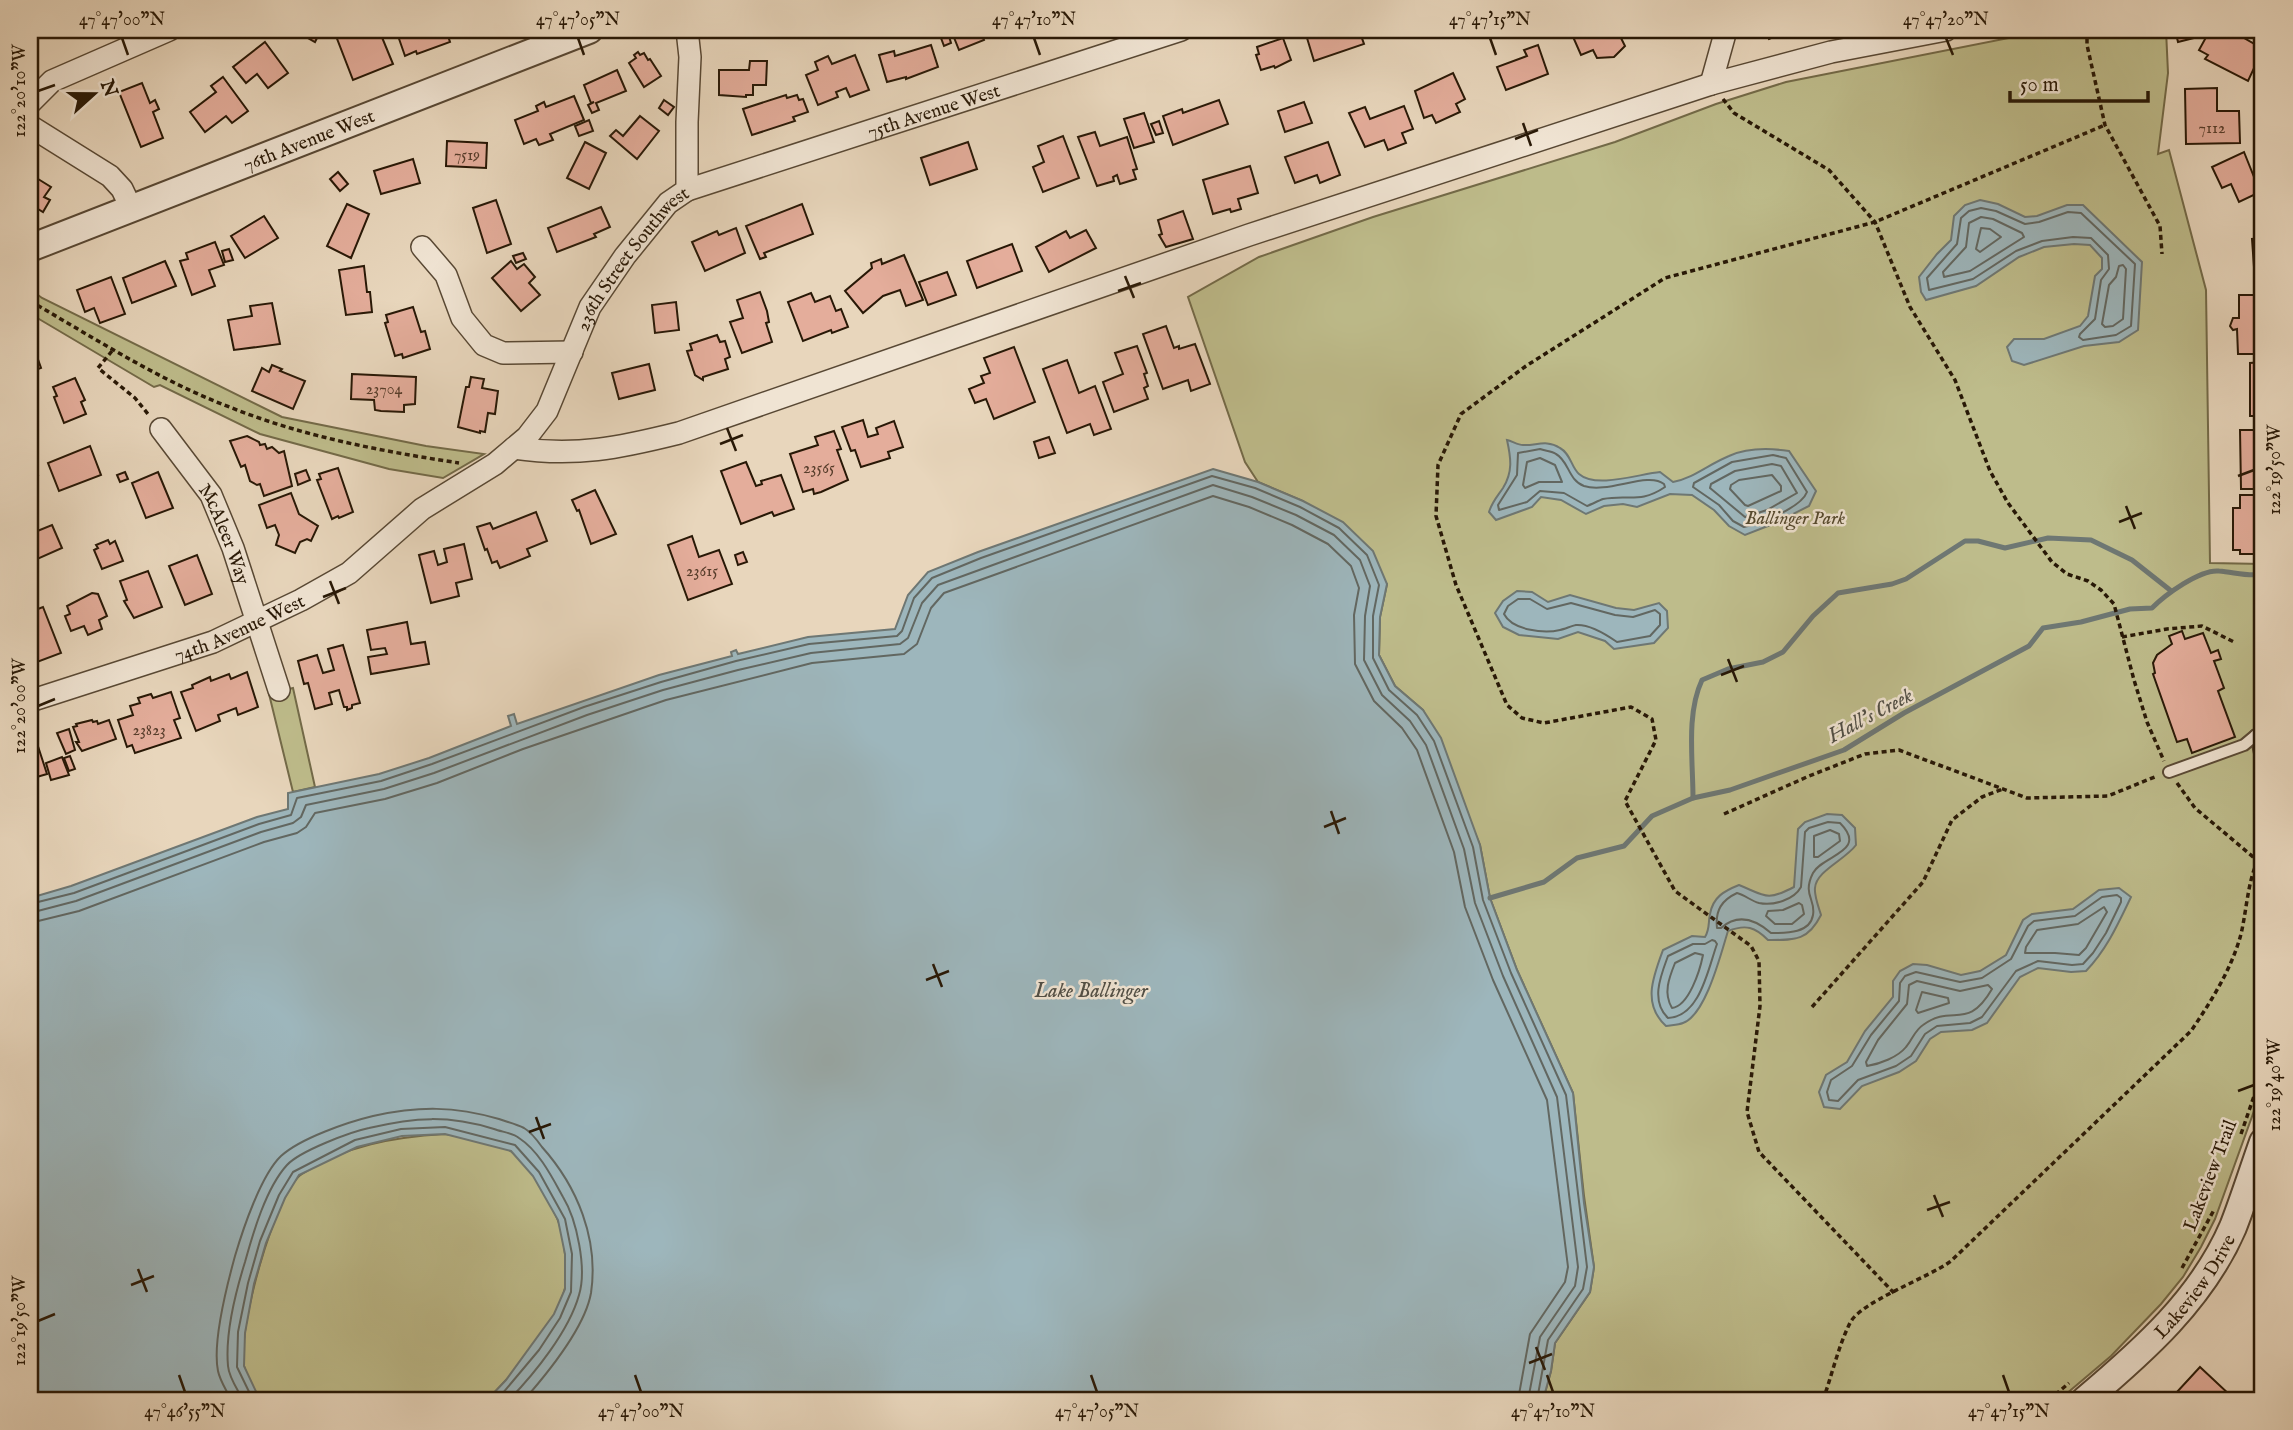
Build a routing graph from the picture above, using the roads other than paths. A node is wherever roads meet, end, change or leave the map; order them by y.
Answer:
1 (169, 30) edge
2 (589, 30) edge
3 (687, 30) edge
4 (1181, 30) edge
5 (1726, 30) edge
6 (1945, 30) edge
7 (1711, 84) junction
8 (30, 103) edge
9 (30, 126) edge
10 (688, 190) junction
11 (131, 208) junction
12 (422, 247) dead end
13 (30, 248) edge
14 (572, 352) junction
15 (161, 429) road end
16 (514, 448) junction
17 (495, 464) joint
18 (258, 620) junction
19 (279, 690) dead end
20 (30, 701) edge
21 (2260, 734) edge
22 (2263, 767) edge
23 (2169, 772) road end
24 (2252, 1138) edge
25 (2077, 1392) edge

1 - 8 street
2 - 11 street, 76th Avenue West
3 - 10 street, 236th Street Southwest
4 - 10 street, 75th Avenue West
5 - 7 street
6 - 7 street
7 - 16 street
9 - 11 street
10 - 14 street, 236th Street Southwest
11 - 13 street, 76th Avenue West
12 - 14 street
14 - 16 street, 236th Street Southwest
15 - 18 street, McAleer Way
16 - 17 street, 236th Street Southwest
17 - 18 street, 74th Avenue West
18 - 19 street, McAleer Way
18 - 20 street, 74th Avenue West
21 - 22 lane
21 - 23 lane
24 - 25 street, Lakeview Drive

